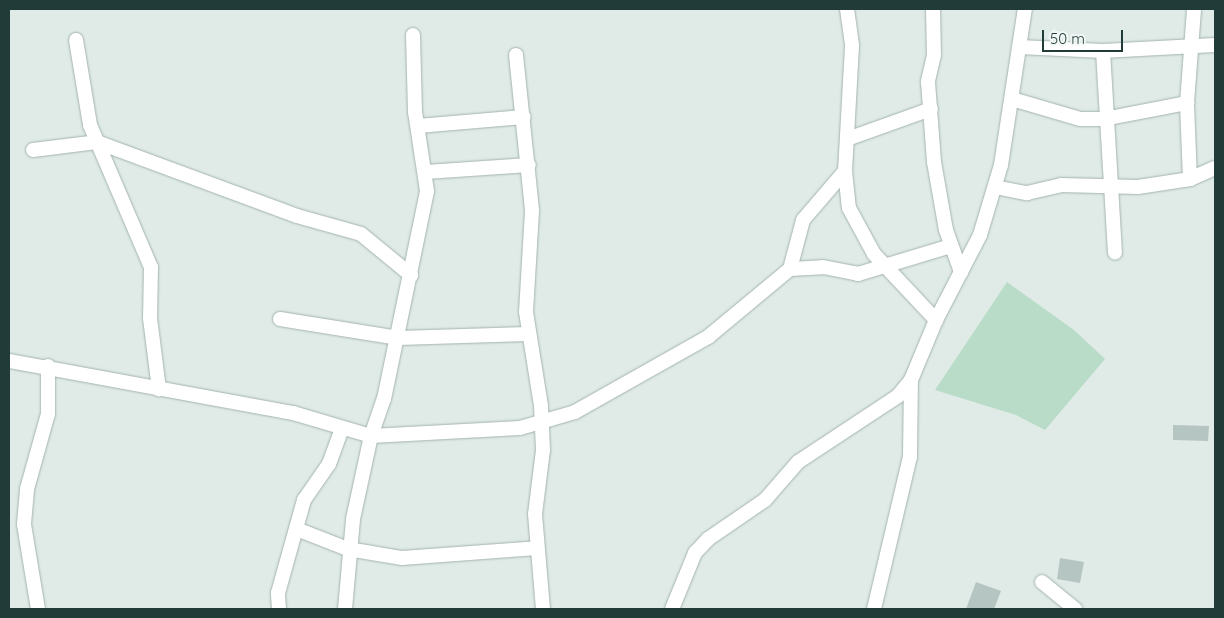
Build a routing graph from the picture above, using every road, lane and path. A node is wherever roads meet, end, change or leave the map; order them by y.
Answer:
1 (847, 9) edge
2 (933, 9) edge
3 (1194, 9) edge
4 (1023, 13) edge
5 (413, 34) dead end
6 (76, 40) dead end
7 (1194, 44) junction
8 (1215, 45) edge
9 (1019, 47) junction
10 (1103, 51) junction
11 (516, 55) dead end
12 (1012, 100) junction
13 (1187, 103) junction
14 (930, 109) junction
15 (524, 117) junction
16 (1104, 119) junction
17 (418, 126) junction
18 (850, 138) junction
19 (97, 142) junction
20 (33, 150) dead end
21 (529, 165) junction
22 (1215, 168) edge
23 (844, 171) junction
24 (426, 172) junction
25 (1190, 179) junction
26 (1109, 186) junction
27 (995, 187) junction
28 (951, 246) junction
29 (1115, 253) dead end
30 (889, 268) junction
31 (790, 269) junction
32 (961, 272) junction
33 (411, 275) junction
34 (280, 319) dead end
35 (936, 320) junction
36 (528, 334) junction
37 (398, 338) junction
38 (9, 360) edge
39 (48, 366) junction
40 (912, 380) junction
41 (159, 389) junction
42 (542, 424) junction
43 (342, 428) junction
44 (371, 436) junction
45 (299, 530) junction
46 (537, 548) junction
47 (348, 549) junction
48 (1042, 582) dead end
49 (38, 609) edge
50 (279, 609) edge
51 (345, 609) edge
52 (543, 609) edge
53 (672, 609) edge
54 (874, 609) edge
55 (1075, 609) edge

1 - 18 street
2 - 14 street
3 - 7 street
4 - 9 street
5 - 17 street
6 - 19 street
7 - 8 street
7 - 10 street
7 - 13 street
9 - 10 street
9 - 12 street
10 - 16 street
11 - 15 street
12 - 16 street
12 - 27 street
13 - 16 street
13 - 25 street
14 - 18 street
14 - 28 street
15 - 17 street
15 - 21 street
16 - 26 street
17 - 24 street
18 - 23 street
19 - 20 street
19 - 33 street
19 - 41 street
21 - 24 street
21 - 36 street
22 - 25 street
23 - 30 street
23 - 31 street
24 - 33 street
25 - 26 street
26 - 27 street
26 - 29 street
27 - 32 street
28 - 30 street
28 - 32 street
30 - 31 street
30 - 35 street
31 - 42 street
32 - 35 street
33 - 37 street
34 - 37 street
35 - 40 street
36 - 37 street
36 - 42 street
37 - 44 street
38 - 39 street
39 - 41 street
39 - 49 street
40 - 53 street
40 - 54 street
41 - 43 street
42 - 44 street
42 - 46 street
43 - 44 street
43 - 45 street
44 - 47 street
45 - 47 street
45 - 50 street
46 - 47 street
46 - 52 street
47 - 51 street
48 - 55 street

